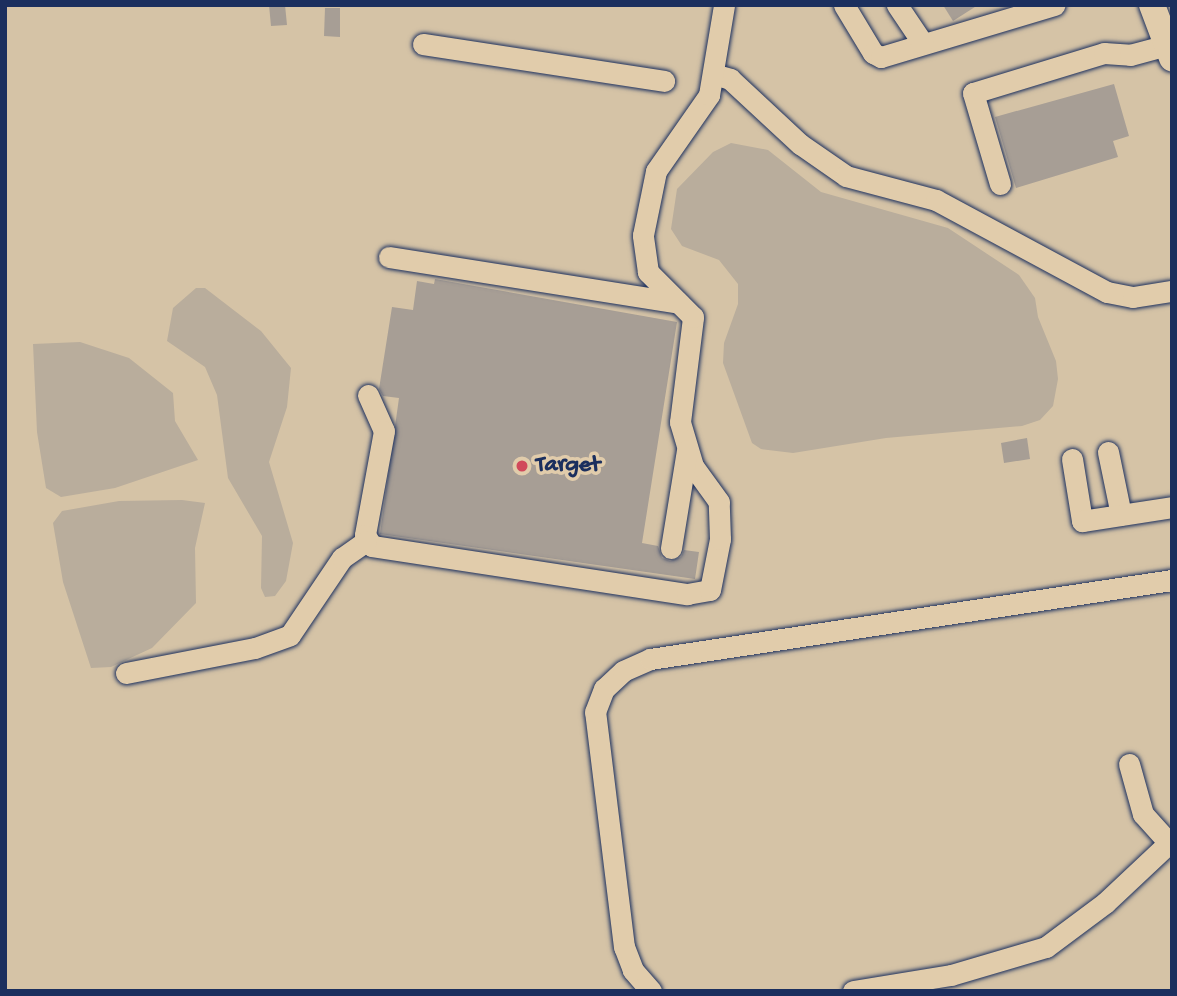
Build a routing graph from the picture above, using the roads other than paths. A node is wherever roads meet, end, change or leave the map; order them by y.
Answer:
1 (724, 5) edge
2 (844, 5) edge
3 (897, 5) edge
4 (1054, 5) edge
5 (1153, 5) edge
6 (922, 42) junction
7 (423, 44) dead end
8 (1170, 52) edge
9 (713, 74) junction
10 (664, 81) dead end
11 (1000, 184) dead end
12 (643, 249) junction
13 (390, 257) dead end
14 (1172, 291) edge
15 (636, 296) junction
16 (684, 304) junction
17 (368, 395) dead end
18 (687, 450) junction
19 (1108, 452) dead end
20 (1072, 459) dead end
21 (1172, 507) edge
22 (1121, 515) junction
23 (366, 541) junction
24 (671, 548) dead end
25 (1172, 580) edge
26 (126, 673) dead end
27 (1129, 764) dead end
28 (1170, 841) edge
29 (651, 991) edge
30 (853, 991) edge

1 - 9 lane
2 - 6 lane
3 - 6 lane
4 - 6 lane
5 - 8 main road
7 - 10 lane
8 - 11 lane
9 - 12 lane
9 - 14 lane
12 - 15 lane
12 - 16 lane
13 - 15 lane
15 - 16 lane
16 - 18 lane
17 - 23 lane
18 - 23 lane
18 - 24 lane
19 - 22 lane
20 - 22 lane
21 - 22 lane
23 - 26 lane
25 - 29 lane
27 - 28 lane
28 - 30 lane

